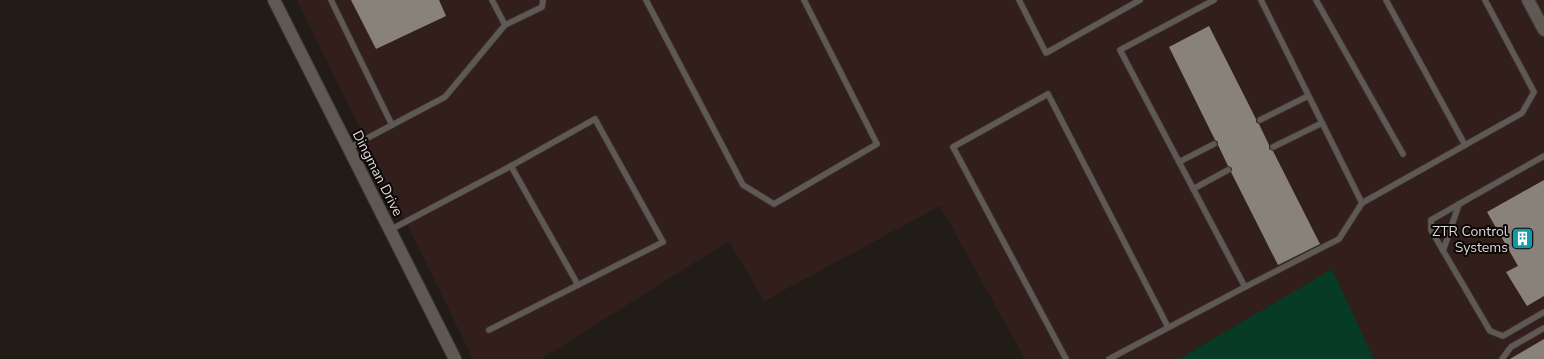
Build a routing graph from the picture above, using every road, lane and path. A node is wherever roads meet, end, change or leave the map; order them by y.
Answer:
1 (274, 0) edge
2 (331, 0) edge
3 (492, 0) edge
4 (543, 0) edge
5 (646, 0) edge
6 (804, 0) edge
7 (1019, 0) edge
8 (1140, 0) edge
9 (1214, 0) edge
10 (1261, 0) edge
11 (1316, 0) edge
12 (1386, 0) edge
13 (1486, 0) edge
14 (1528, 0) edge
15 (505, 25) junction
16 (1544, 28) edge
17 (1308, 96) junction
18 (1260, 120) dead end
19 (1322, 123) junction
20 (392, 125) junction
21 (1214, 144) dead end
22 (1465, 145) junction
23 (1274, 147) dead end
24 (349, 148) junction
25 (1402, 154) dead end
26 (1544, 156) edge
27 (1179, 162) junction
28 (511, 166) junction
29 (1228, 170) dead end
30 (1193, 189) junction
31 (1362, 203) junction
32 (1459, 204) junction
33 (390, 230) junction
34 (1443, 251) junction
35 (578, 285) junction
36 (1244, 287) junction
37 (1544, 312) edge
38 (1168, 327) junction
39 (1544, 328) edge
40 (488, 330) dead end
41 (454, 359) edge
42 (1066, 359) edge
43 (1109, 359) edge
44 (1502, 359) edge

1 - 24 main road, Dingman Drive
2 - 20 lane
3 - 15 lane
4 - 15 lane
5 - 6 lane
7 - 8 lane
9 - 27 lane
10 - 17 lane
11 - 25 lane
12 - 22 lane
13 - 22 lane
14 - 16 main road
15 - 20 lane
17 - 18 lane
17 - 19 lane
19 - 23 lane
19 - 31 lane
20 - 24 lane
21 - 27 lane
22 - 31 lane
24 - 33 main road, Dingman Drive
26 - 32 lane
27 - 30 lane
28 - 33 lane
28 - 35 lane
28 - 35 lane
29 - 30 lane
30 - 36 lane
31 - 36 lane
32 - 34 lane
32 - 34 lane
33 - 41 main road, Dingman Drive
34 - 37 lane
35 - 40 lane
36 - 38 lane
38 - 42 lane
38 - 43 lane
39 - 44 lane

